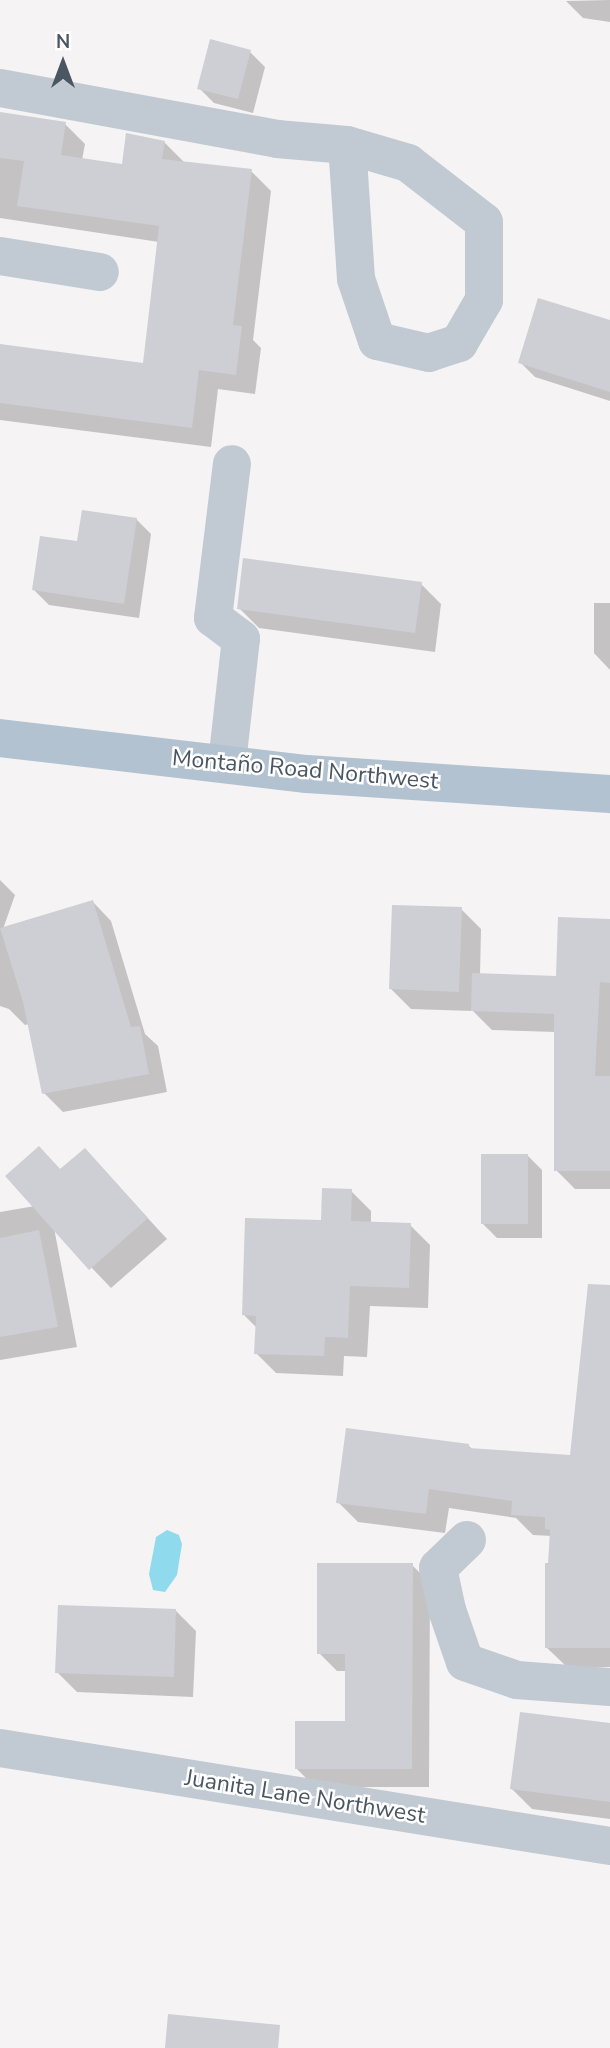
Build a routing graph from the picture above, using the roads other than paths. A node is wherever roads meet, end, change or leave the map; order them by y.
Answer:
1 (0, 88) edge
2 (347, 145) junction
3 (0, 256) edge
4 (100, 272) dead end
5 (232, 464) dead end
6 (0, 738) edge
7 (227, 763) junction
8 (610, 794) edge
9 (467, 1540) dead end
10 (610, 1687) edge
11 (0, 1748) edge
12 (610, 1846) edge

1 - 2 street
2 - 2 street
3 - 4 street
5 - 7 street
6 - 7 main road, Montaño Road Northwest
7 - 8 main road, Montaño Road Northwest
9 - 10 street
11 - 12 street, Juanita Lane Northwest

